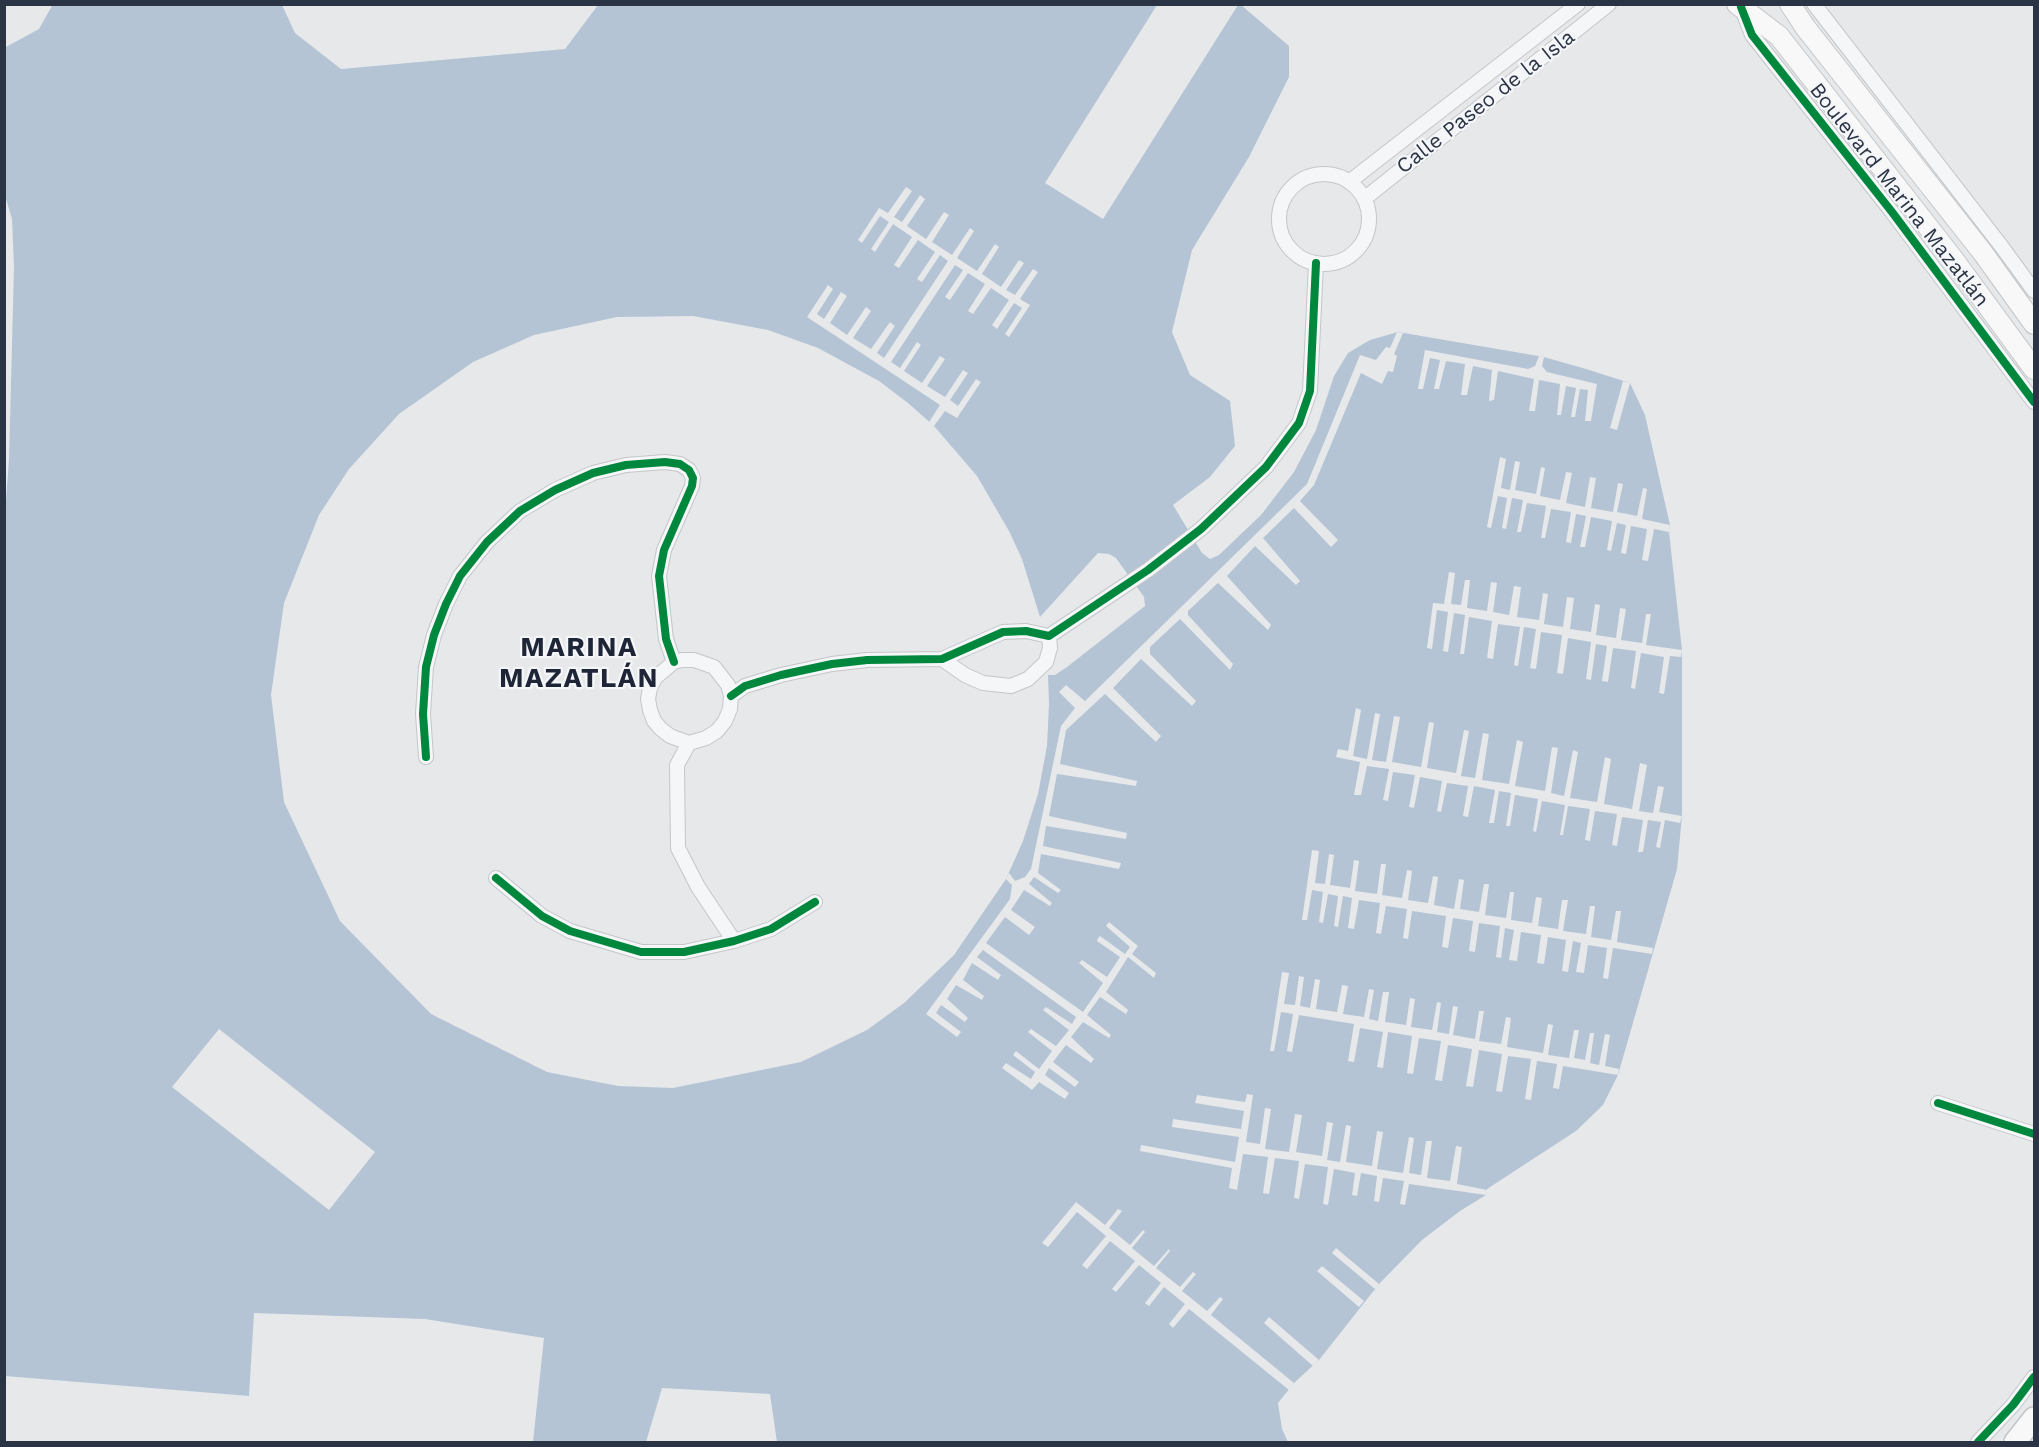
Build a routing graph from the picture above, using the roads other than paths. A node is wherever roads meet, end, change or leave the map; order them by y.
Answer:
1 (1578, 4) edge
2 (1609, 4) edge
3 (1790, 4) edge
4 (1814, 4) edge
5 (1739, 6) edge
6 (1349, 182) junction
7 (1364, 199) junction
8 (1316, 263) junction
9 (2034, 291) edge
10 (2034, 324) edge
11 (2034, 369) edge
12 (2034, 402) edge
13 (1049, 636) junction
14 (942, 659) junction
15 (674, 662) junction
16 (731, 696) junction
17 (689, 743) junction
18 (426, 757) dead end
19 (496, 878) dead end
20 (815, 902) dead end
21 (734, 941) junction
22 (1938, 1103) dead end
23 (2034, 1134) edge
24 (2034, 1377) edge
25 (2034, 1418) edge
26 (1978, 1443) edge
27 (2015, 1443) edge

1 - 6 street, Calle Paseo de la Isla
2 - 7 street, Calle Paseo de la Isla
3 - 10 main road, Boulevard Marina Mazatlán
4 - 9 street
5 - 11 main road, Boulevard Marina Mazatlán
5 - 12 street, Boulevard Marina Mazatlán
6 - 7 street
6 - 8 street
7 - 8 street
8 - 13 street
13 - 14 street
13 - 14 street
14 - 16 street
15 - 16 street
15 - 17 street
15 - 18 street
16 - 17 street
17 - 21 street
19 - 21 street
20 - 21 street
22 - 23 street
24 - 26 street
25 - 27 main road

